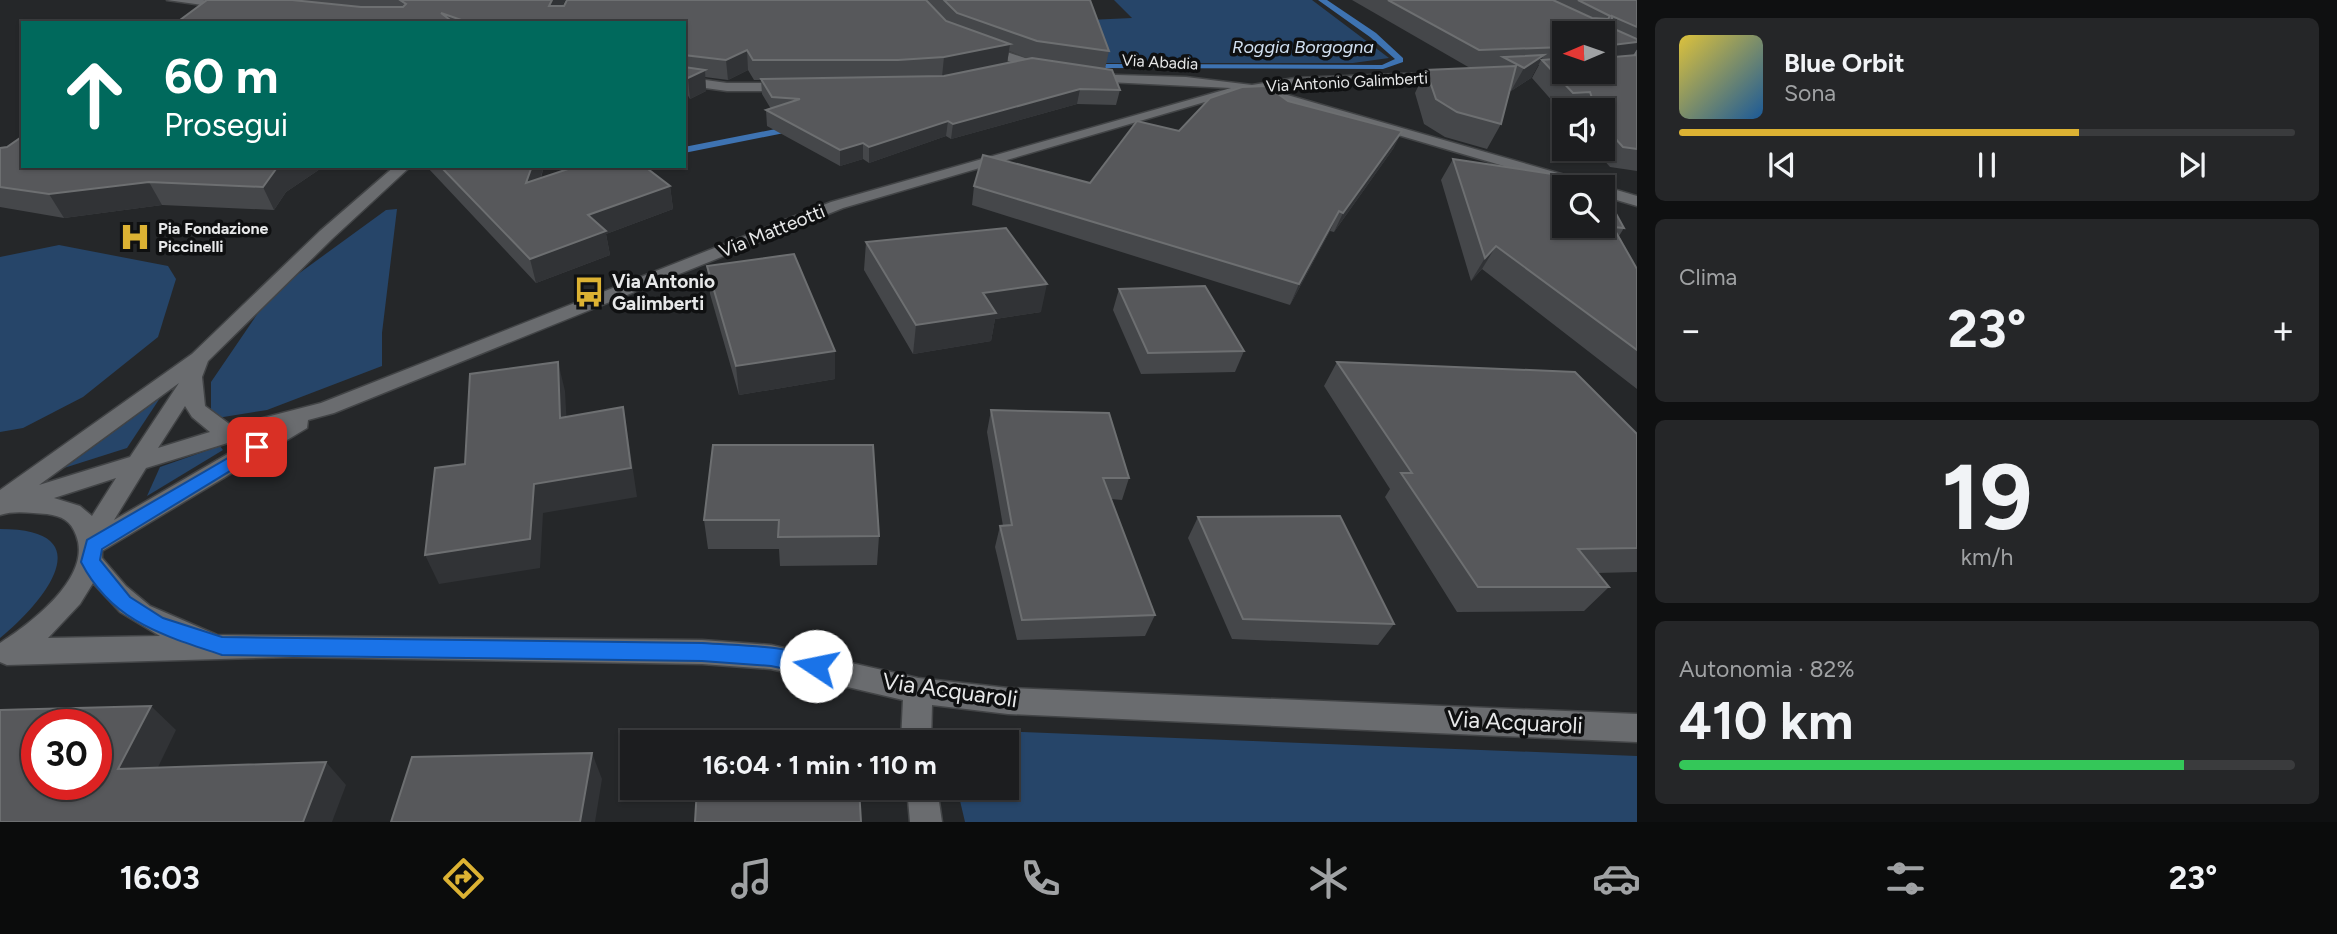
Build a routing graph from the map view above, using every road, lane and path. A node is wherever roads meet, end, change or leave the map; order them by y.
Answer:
1 (172, 0) edge
2 (241, 7) edge
3 (1615, 44) edge
4 (973, 45) edge
5 (1637, 55) edge
6 (1030, 66) junction
7 (1006, 71) edge
8 (1054, 71) edge
9 (1077, 75) edge
10 (1462, 76) edge
11 (686, 81) edge
12 (809, 87) edge
13 (1256, 88) junction
14 (402, 168) edge
15 (1552, 176) edge
16 (1615, 195) edge
17 (1637, 201) edge
18 (196, 367) junction
19 (327, 408) junction
20 (229, 434) junction
21 (141, 462) junction
22 (0, 505) edge
23 (92, 548) junction
24 (222, 646) junction
25 (6, 654) edge
26 (918, 691) junction
27 (1637, 728) edge
28 (916, 730) edge
29 (923, 800) edge
30 (926, 822) edge

1 - 2 street
3 - 5 street
4 - 6 street
6 - 7 street
6 - 8 street
9 - 13 street, Via Abadia
10 - 13 street, Via Antonio Galimberti
11 - 12 street
13 - 15 street
13 - 19 street, Via Matteotti
14 - 18 street
16 - 17 street
18 - 20 street
18 - 21 street
18 - 22 street
19 - 20 street, Via Matteotti
19 - 23 street
20 - 21 street, Via Matteotti
21 - 22 street, Via Matteotti
21 - 23 street
22 - 23 street
23 - 24 street
23 - 25 street
24 - 25 street, Via Acquaroli
24 - 26 street, Via Acquaroli
26 - 27 street, Via Acquaroli
26 - 28 street
29 - 30 street

